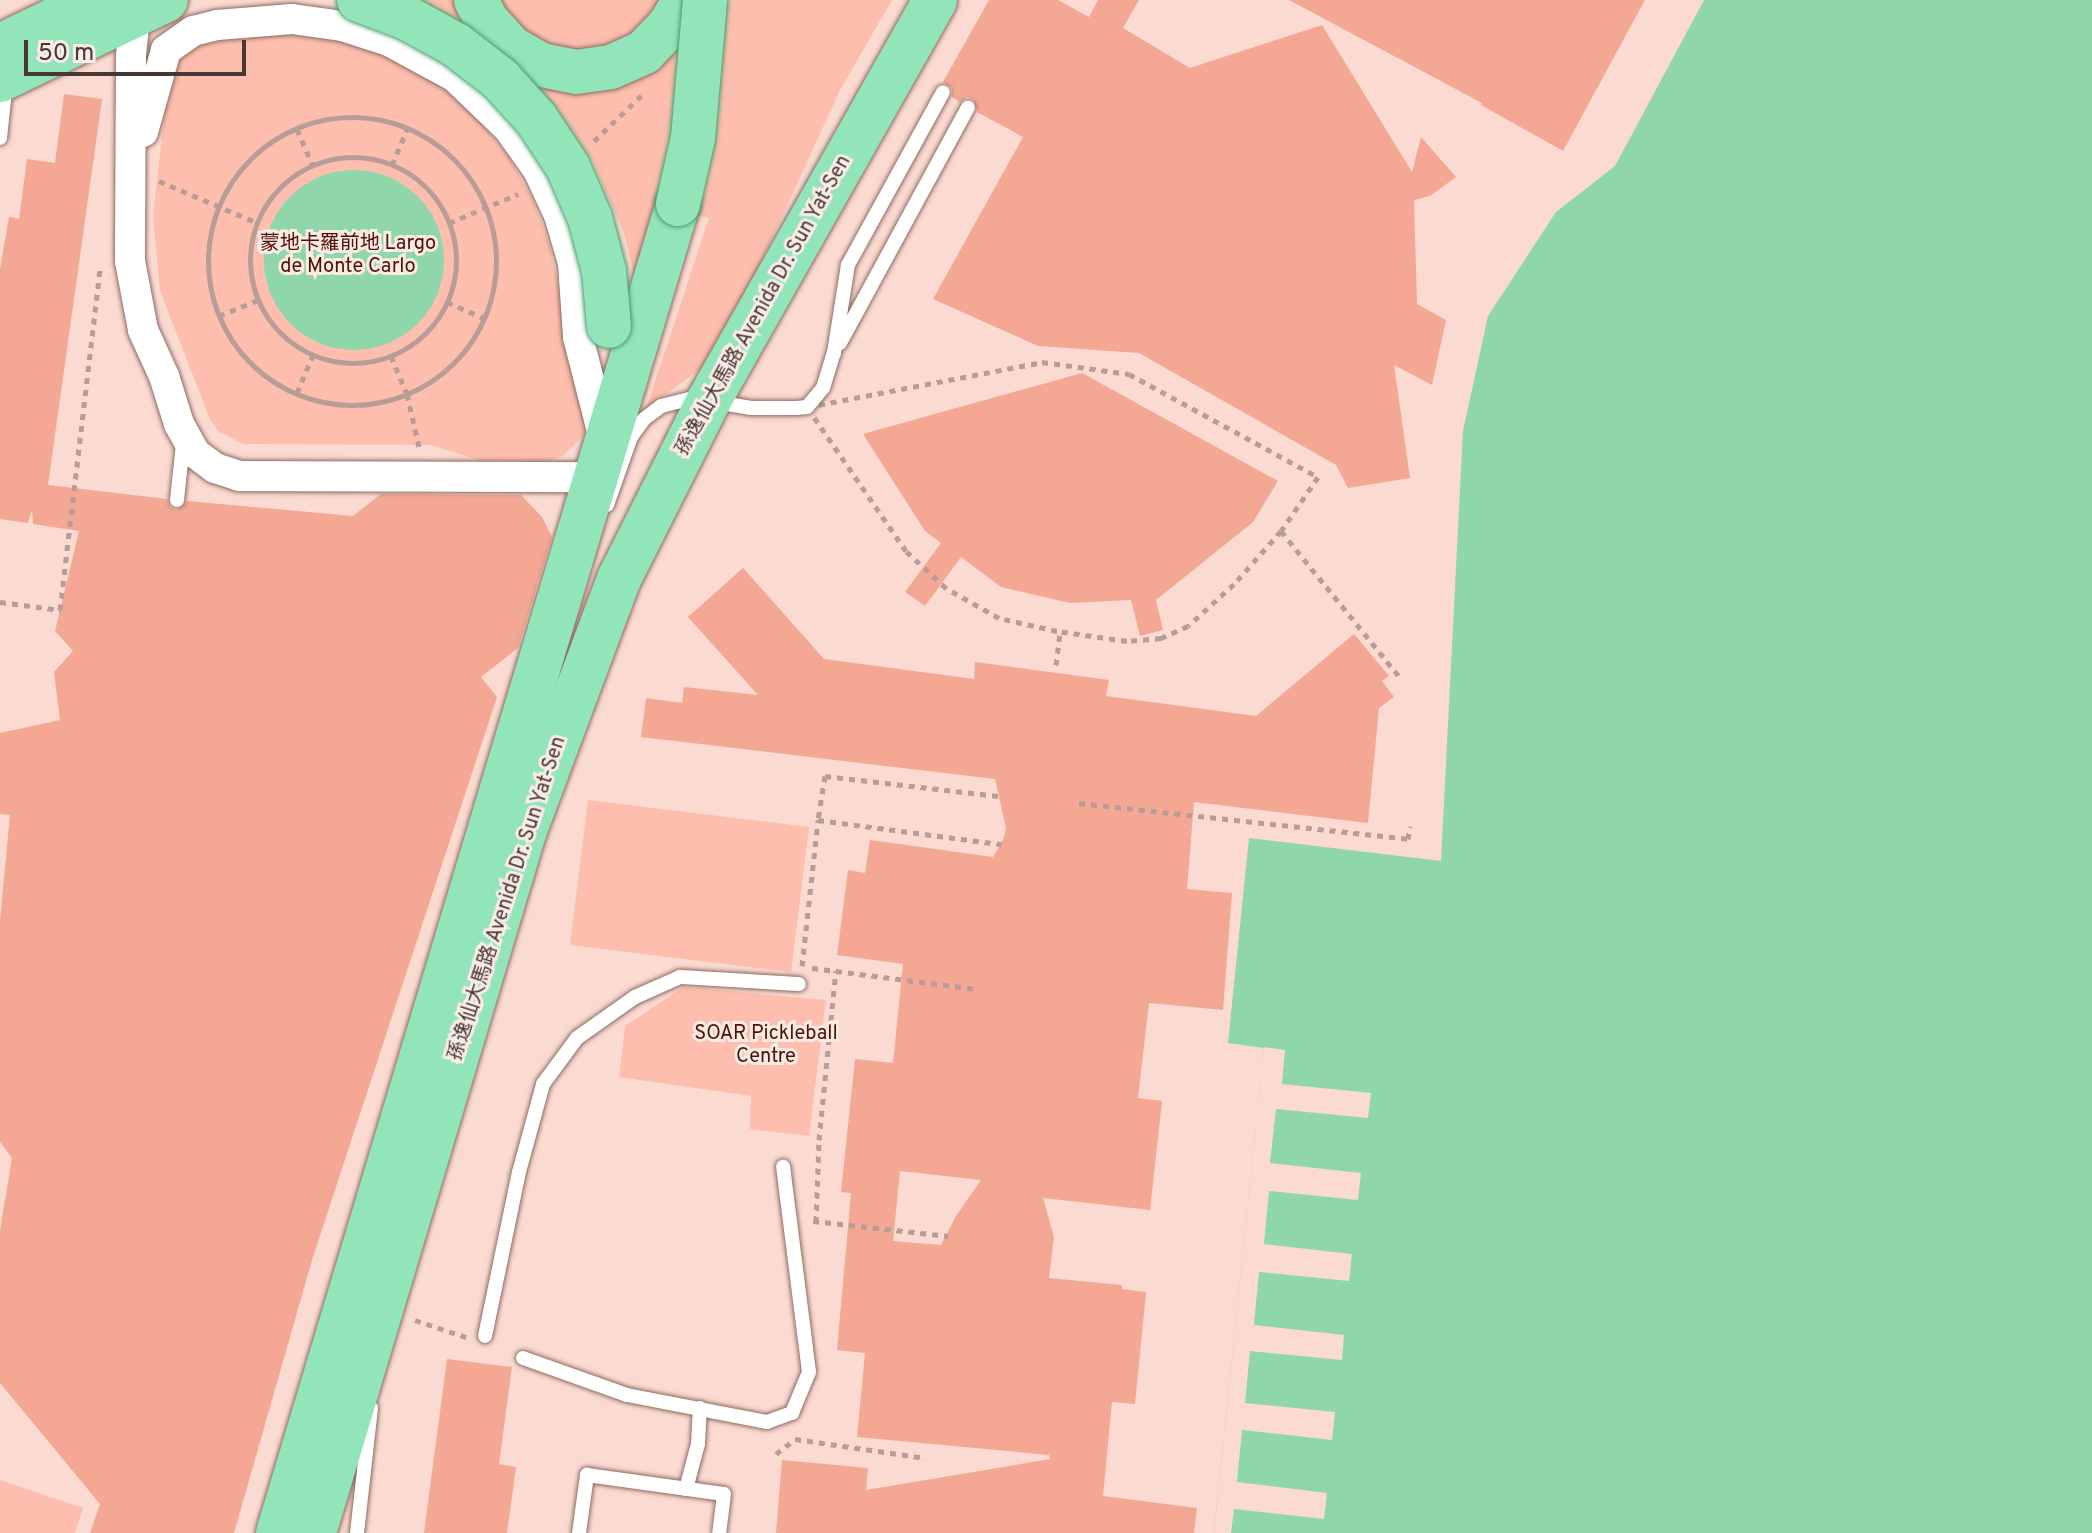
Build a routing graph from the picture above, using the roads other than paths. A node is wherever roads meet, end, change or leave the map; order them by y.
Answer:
1 (95, 0) edge
2 (359, 0) edge
3 (476, 0) edge
4 (685, 0) edge
5 (705, 0) edge
6 (905, 0) edge
7 (935, 0) edge
8 (151, 7) edge
9 (2, 68) edge
10 (943, 92) dead end
11 (968, 107) dead end
12 (0, 138) edge
13 (144, 178) junction
14 (834, 353) junction
15 (709, 400) junction
16 (179, 424) junction
17 (604, 445) junction
18 (177, 500) dead end
19 (580, 528) junction
20 (799, 984) road end
21 (783, 1167) dead end
22 (382, 1308) junction
23 (485, 1336) dead end
24 (523, 1358) road end
25 (700, 1408) junction
26 (686, 1489) junction
27 (278, 1533) edge
28 (314, 1533) edge
29 (357, 1533) edge
30 (579, 1533) edge
31 (719, 1533) edge

1 - 9 main road
2 - 17 main road, bridge
3 - 4 main road
5 - 17 main road, 孫逸仙大馬路 Avenida Dr. Sun Yat-Sen, bridge
6 - 15 main road
7 - 15 main road, 孫逸仙大馬路 Avenida Dr. Sun Yat-Sen
8 - 9 main road
8 - 13 street
9 - 12 lane
10 - 14 lane
11 - 14 lane
13 - 16 street
13 - 17 street
14 - 15 lane
15 - 19 lane
15 - 22 main road, 孫逸仙大馬路 Avenida Dr. Sun Yat-Sen
16 - 17 street
16 - 18 lane
17 - 19 main road, 孫逸仙大馬路 Avenida Dr. Sun Yat-Sen
19 - 27 main road, 孫逸仙大馬路 Avenida Dr. Sun Yat-Sen
20 - 23 lane
21 - 25 lane
22 - 28 main road, 孫逸仙大馬路 Avenida Dr. Sun Yat-Sen
22 - 29 lane
24 - 25 lane
25 - 26 lane
26 - 30 lane
26 - 31 lane

